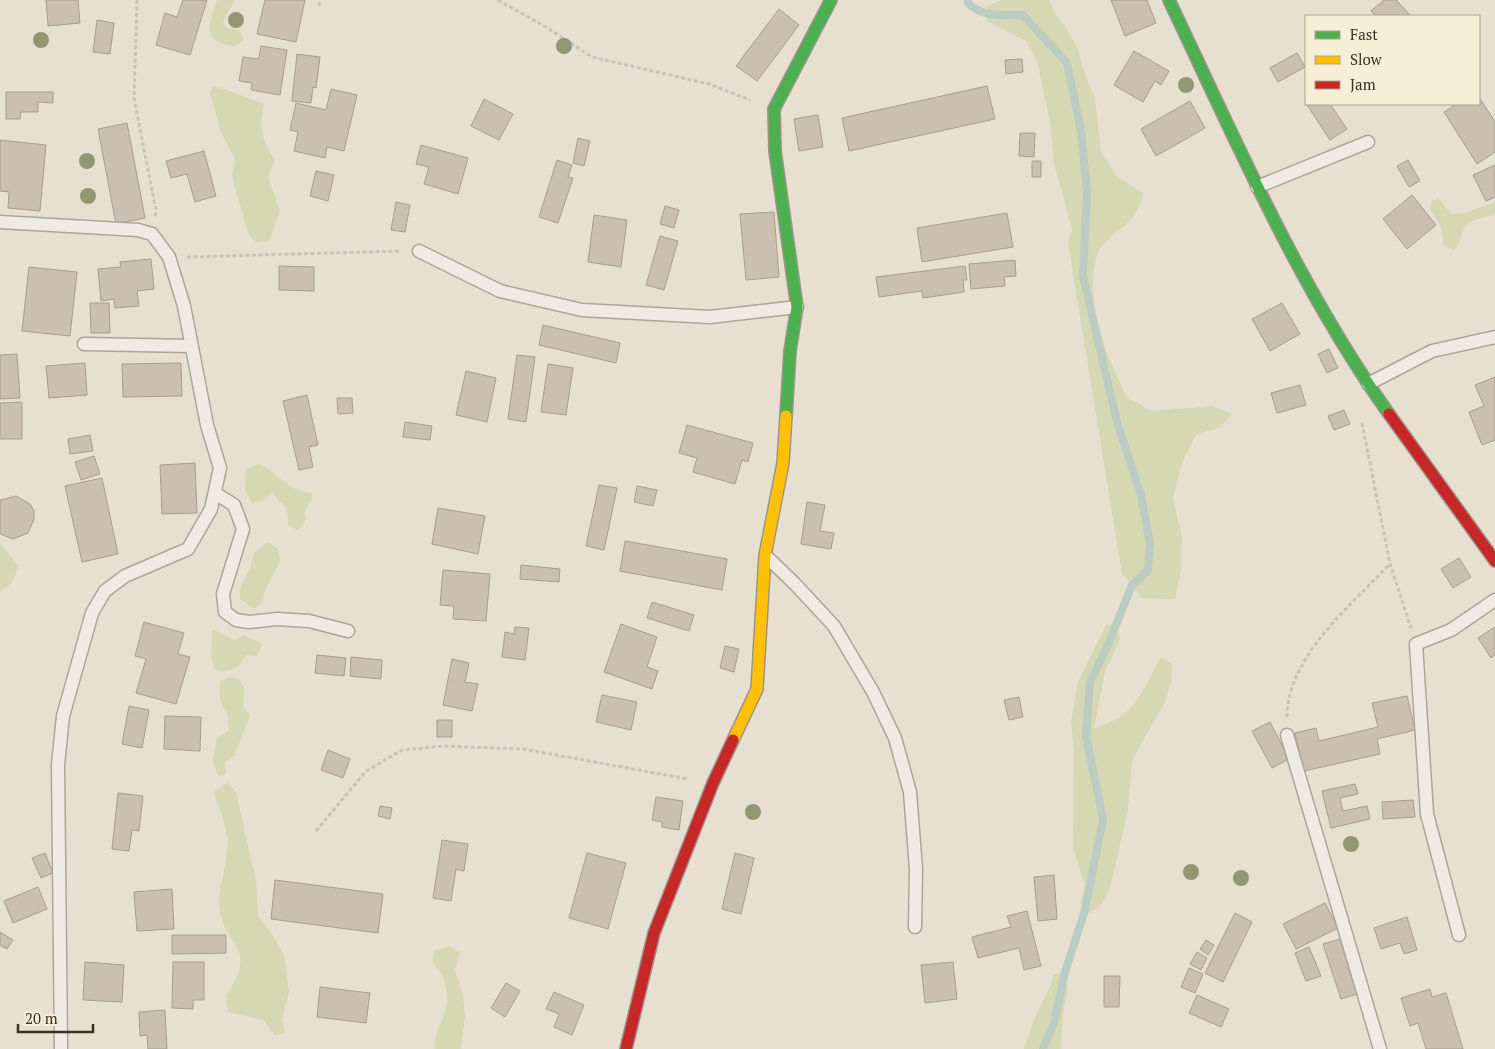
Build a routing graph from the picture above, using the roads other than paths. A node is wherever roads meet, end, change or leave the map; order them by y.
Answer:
1 (831, 0) edge
2 (1169, 0) edge
3 (1368, 142) dead end
4 (1257, 187) junction
5 (0, 222) edge
6 (419, 251) road end
7 (798, 307) junction
8 (1495, 337) edge
9 (84, 344) dead end
10 (191, 346) junction
11 (1368, 384) junction
12 (215, 493) junction
13 (765, 555) junction
14 (1495, 561) edge
15 (1495, 600) edge
16 (348, 631) dead end
17 (1286, 735) road end
18 (915, 927) dead end
19 (1459, 935) dead end
20 (61, 1049) edge
21 (626, 1049) edge
22 (1380, 1049) edge

1 - 7 street
2 - 4 street
3 - 4 lane
4 - 11 street
5 - 10 lane
6 - 7 lane
7 - 13 street
8 - 11 lane
9 - 10 lane
10 - 12 lane
11 - 14 street
12 - 16 lane
12 - 20 lane
13 - 18 lane
13 - 21 street
15 - 19 lane
17 - 22 lane

